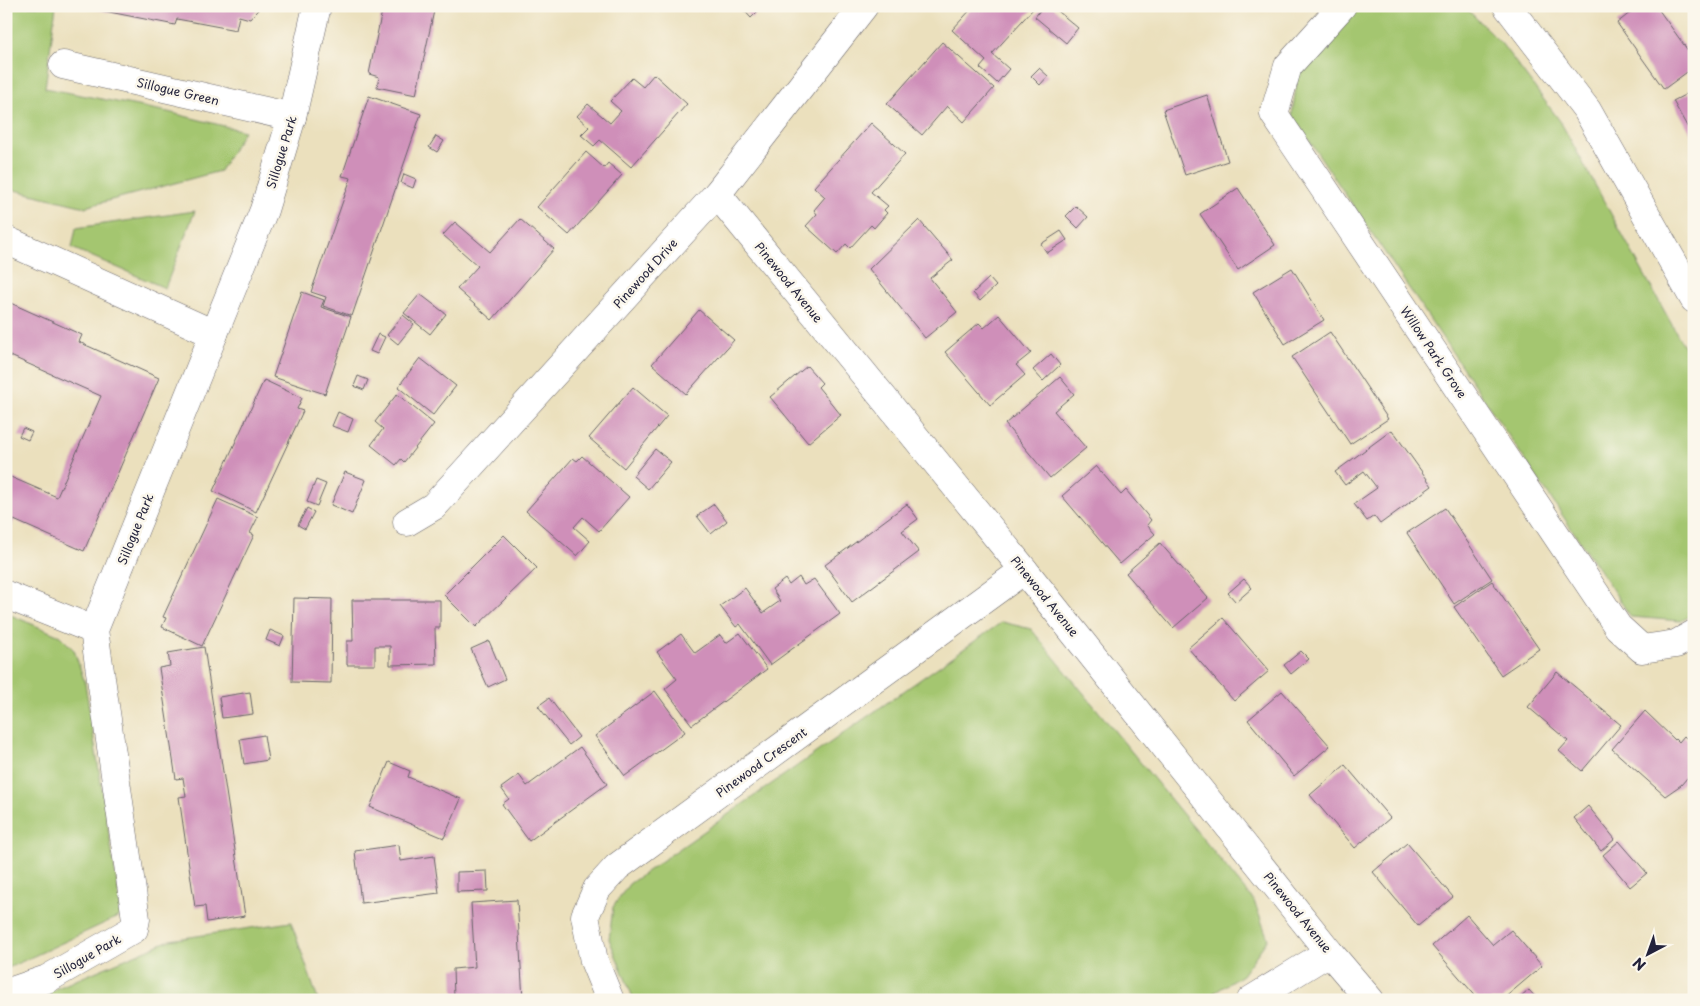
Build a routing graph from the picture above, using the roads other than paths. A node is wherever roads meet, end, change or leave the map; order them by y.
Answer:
1 (317, 6) edge
2 (864, 6) edge
3 (1342, 6) edge
4 (1506, 6) edge
5 (63, 65) dead end
6 (292, 117) junction
7 (717, 194) junction
8 (6, 240) edge
9 (1694, 299) edge
10 (214, 334) junction
11 (407, 522) dead end
12 (1024, 570) junction
13 (6, 595) edge
14 (94, 630) junction
15 (1694, 634) edge
16 (1329, 952) junction
17 (6, 993) edge
18 (610, 1000) edge
19 (1251, 1000) edge
20 (1370, 1000) edge

1 - 6 street, Sillogue Park
2 - 7 street, Pinewood Drive
3 - 15 street, Willow Park Grove
4 - 9 street
5 - 6 street, Sillogue Green
6 - 10 street, Sillogue Park
7 - 11 street, Pinewood Drive
7 - 12 street, Pinewood Avenue
8 - 10 street
10 - 14 street, Sillogue Park
12 - 16 street, Pinewood Avenue
12 - 18 street, Pinewood Crescent
13 - 14 street
14 - 17 street, Sillogue Park
16 - 19 street
16 - 20 street, Pinewood Avenue

